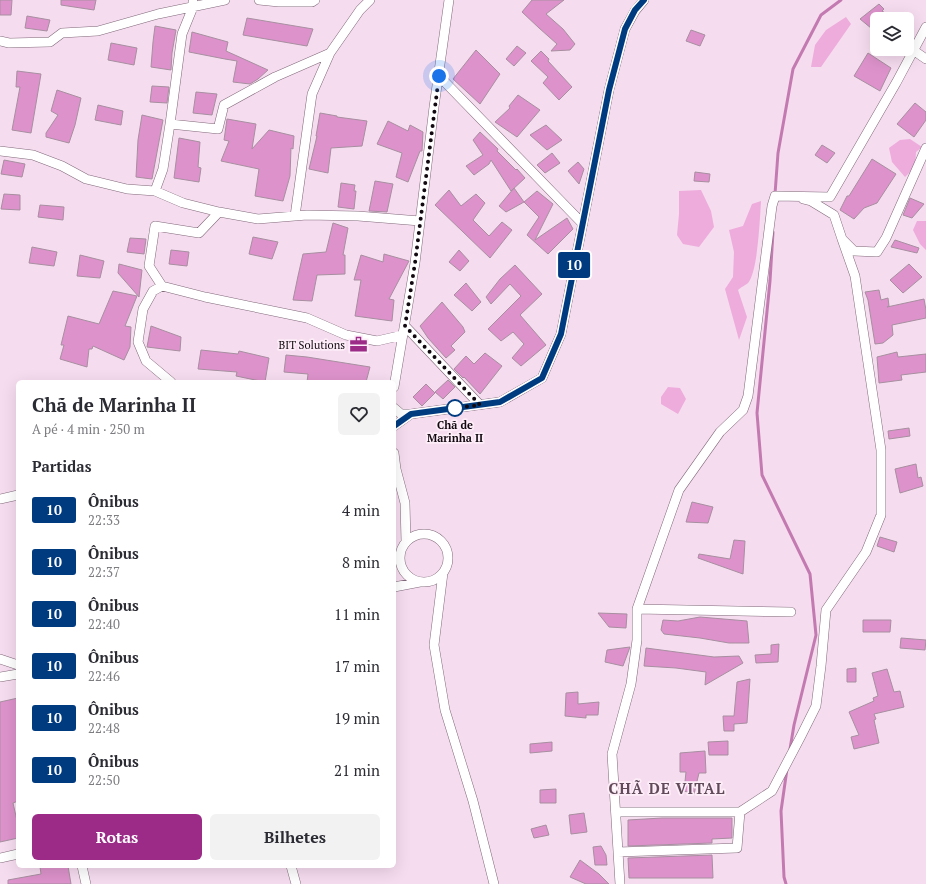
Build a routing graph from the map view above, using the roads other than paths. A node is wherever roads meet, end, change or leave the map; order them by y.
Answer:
1 (225, 0) edge
2 (259, 0) edge
3 (315, 0) edge
4 (370, 0) edge
5 (449, 0) edge
6 (644, 0) edge
7 (193, 3) edge
8 (926, 27) edge
9 (0, 41) edge
10 (914, 48) edge
11 (914, 51) edge
12 (330, 53) junction
13 (910, 56) edge
14 (926, 59) edge
15 (439, 76) junction
16 (170, 124) junction
17 (926, 148) edge
18 (0, 150) edge
19 (154, 191) junction
20 (793, 197) junction
21 (219, 212) junction
22 (295, 216) junction
23 (420, 221) junction
24 (583, 224) junction
25 (842, 239) junction
26 (162, 286) junction
27 (404, 330) junction
28 (168, 380) edge
29 (395, 380) edge
30 (480, 405) junction
31 (396, 410) edge
32 (411, 414) junction
33 (396, 425) edge
34 (396, 469) edge
35 (16, 495) edge
36 (0, 499) edge
37 (406, 542) junction
38 (397, 563) edge
39 (444, 573) junction
40 (422, 582) junction
41 (396, 587) edge
42 (637, 609) junction
43 (792, 612) dead end
44 (0, 659) edge
45 (16, 664) edge
46 (16, 674) edge
47 (0, 677) edge
48 (616, 812) junction
49 (740, 812) junction
50 (618, 852) junction
51 (16, 854) edge
52 (0, 858) edge
53 (82, 868) edge
54 (291, 868) edge
55 (86, 884) edge
56 (296, 884) edge
57 (494, 884) edge
58 (620, 884) edge

1 - 7 street
2 - 3 street
4 - 12 street
5 - 15 street
6 - 24 street
7 - 9 street
7 - 16 street
8 - 10 street
11 - 14 street
12 - 16 street
12 - 22 street
13 - 20 street
15 - 23 street
15 - 24 street
16 - 19 street
17 - 25 street
18 - 19 street
19 - 21 street
20 - 25 street
20 - 42 street
21 - 22 street
21 - 26 street
22 - 23 street
23 - 27 street
24 - 30 street
25 - 49 street
26 - 27 street
26 - 28 street
27 - 29 street
27 - 30 street
30 - 32 street
31 - 32 street
32 - 33 street
34 - 37 street
35 - 36 street
37 - 38 street
37 - 39 street
38 - 40 street
39 - 40 street
39 - 57 street
40 - 41 street
42 - 43 street
42 - 48 street
44 - 45 street
46 - 47 street
48 - 49 street
48 - 50 street
49 - 50 street
50 - 58 street
51 - 52 street
53 - 55 street
54 - 56 street

